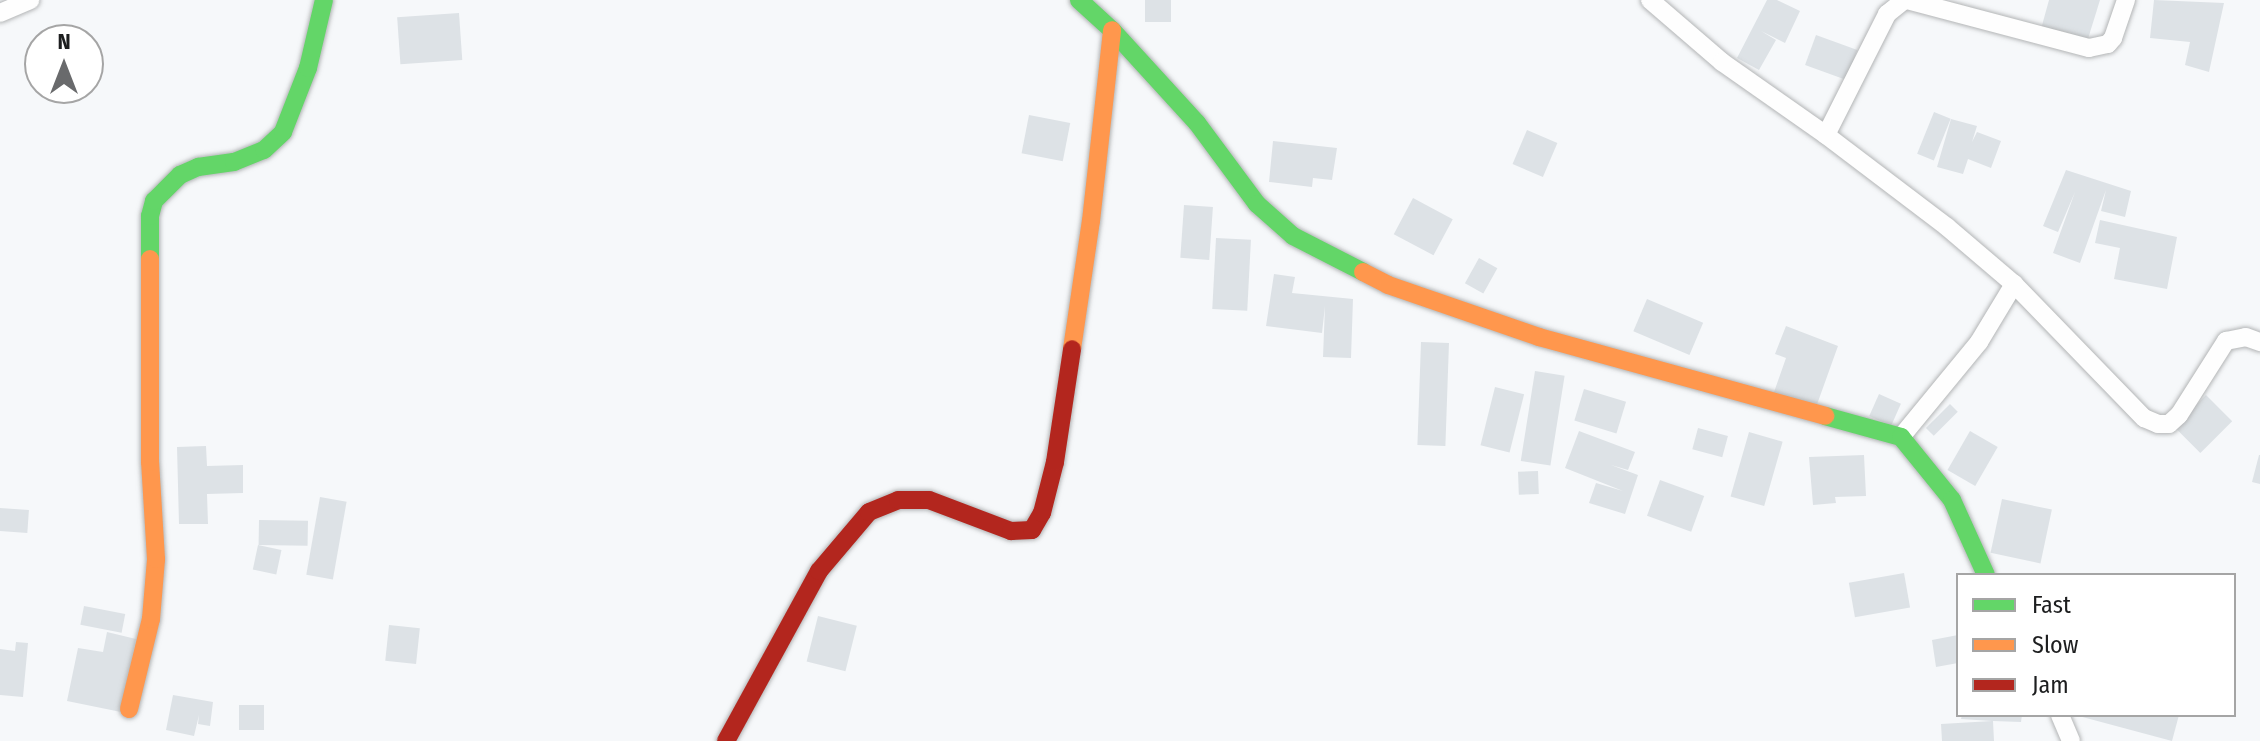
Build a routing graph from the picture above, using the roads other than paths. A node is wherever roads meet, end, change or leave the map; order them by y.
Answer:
1 (30, 0) edge
2 (324, 0) edge
3 (1079, 0) edge
4 (1650, 0) edge
5 (1906, 0) edge
6 (2126, 0) edge
7 (0, 13) edge
8 (1112, 30) junction
9 (1826, 135) junction
10 (2014, 284) junction
11 (2260, 342) edge
12 (1901, 437) junction
13 (1985, 573) edge
14 (129, 709) dead end
15 (2061, 717) edge
16 (726, 741) edge
17 (2071, 741) edge

1 - 7 street
2 - 14 street
3 - 8 street
4 - 9 street
5 - 6 street
5 - 9 street
8 - 12 street
8 - 16 street
9 - 10 street
10 - 11 street
10 - 12 street
12 - 13 street
15 - 17 street

